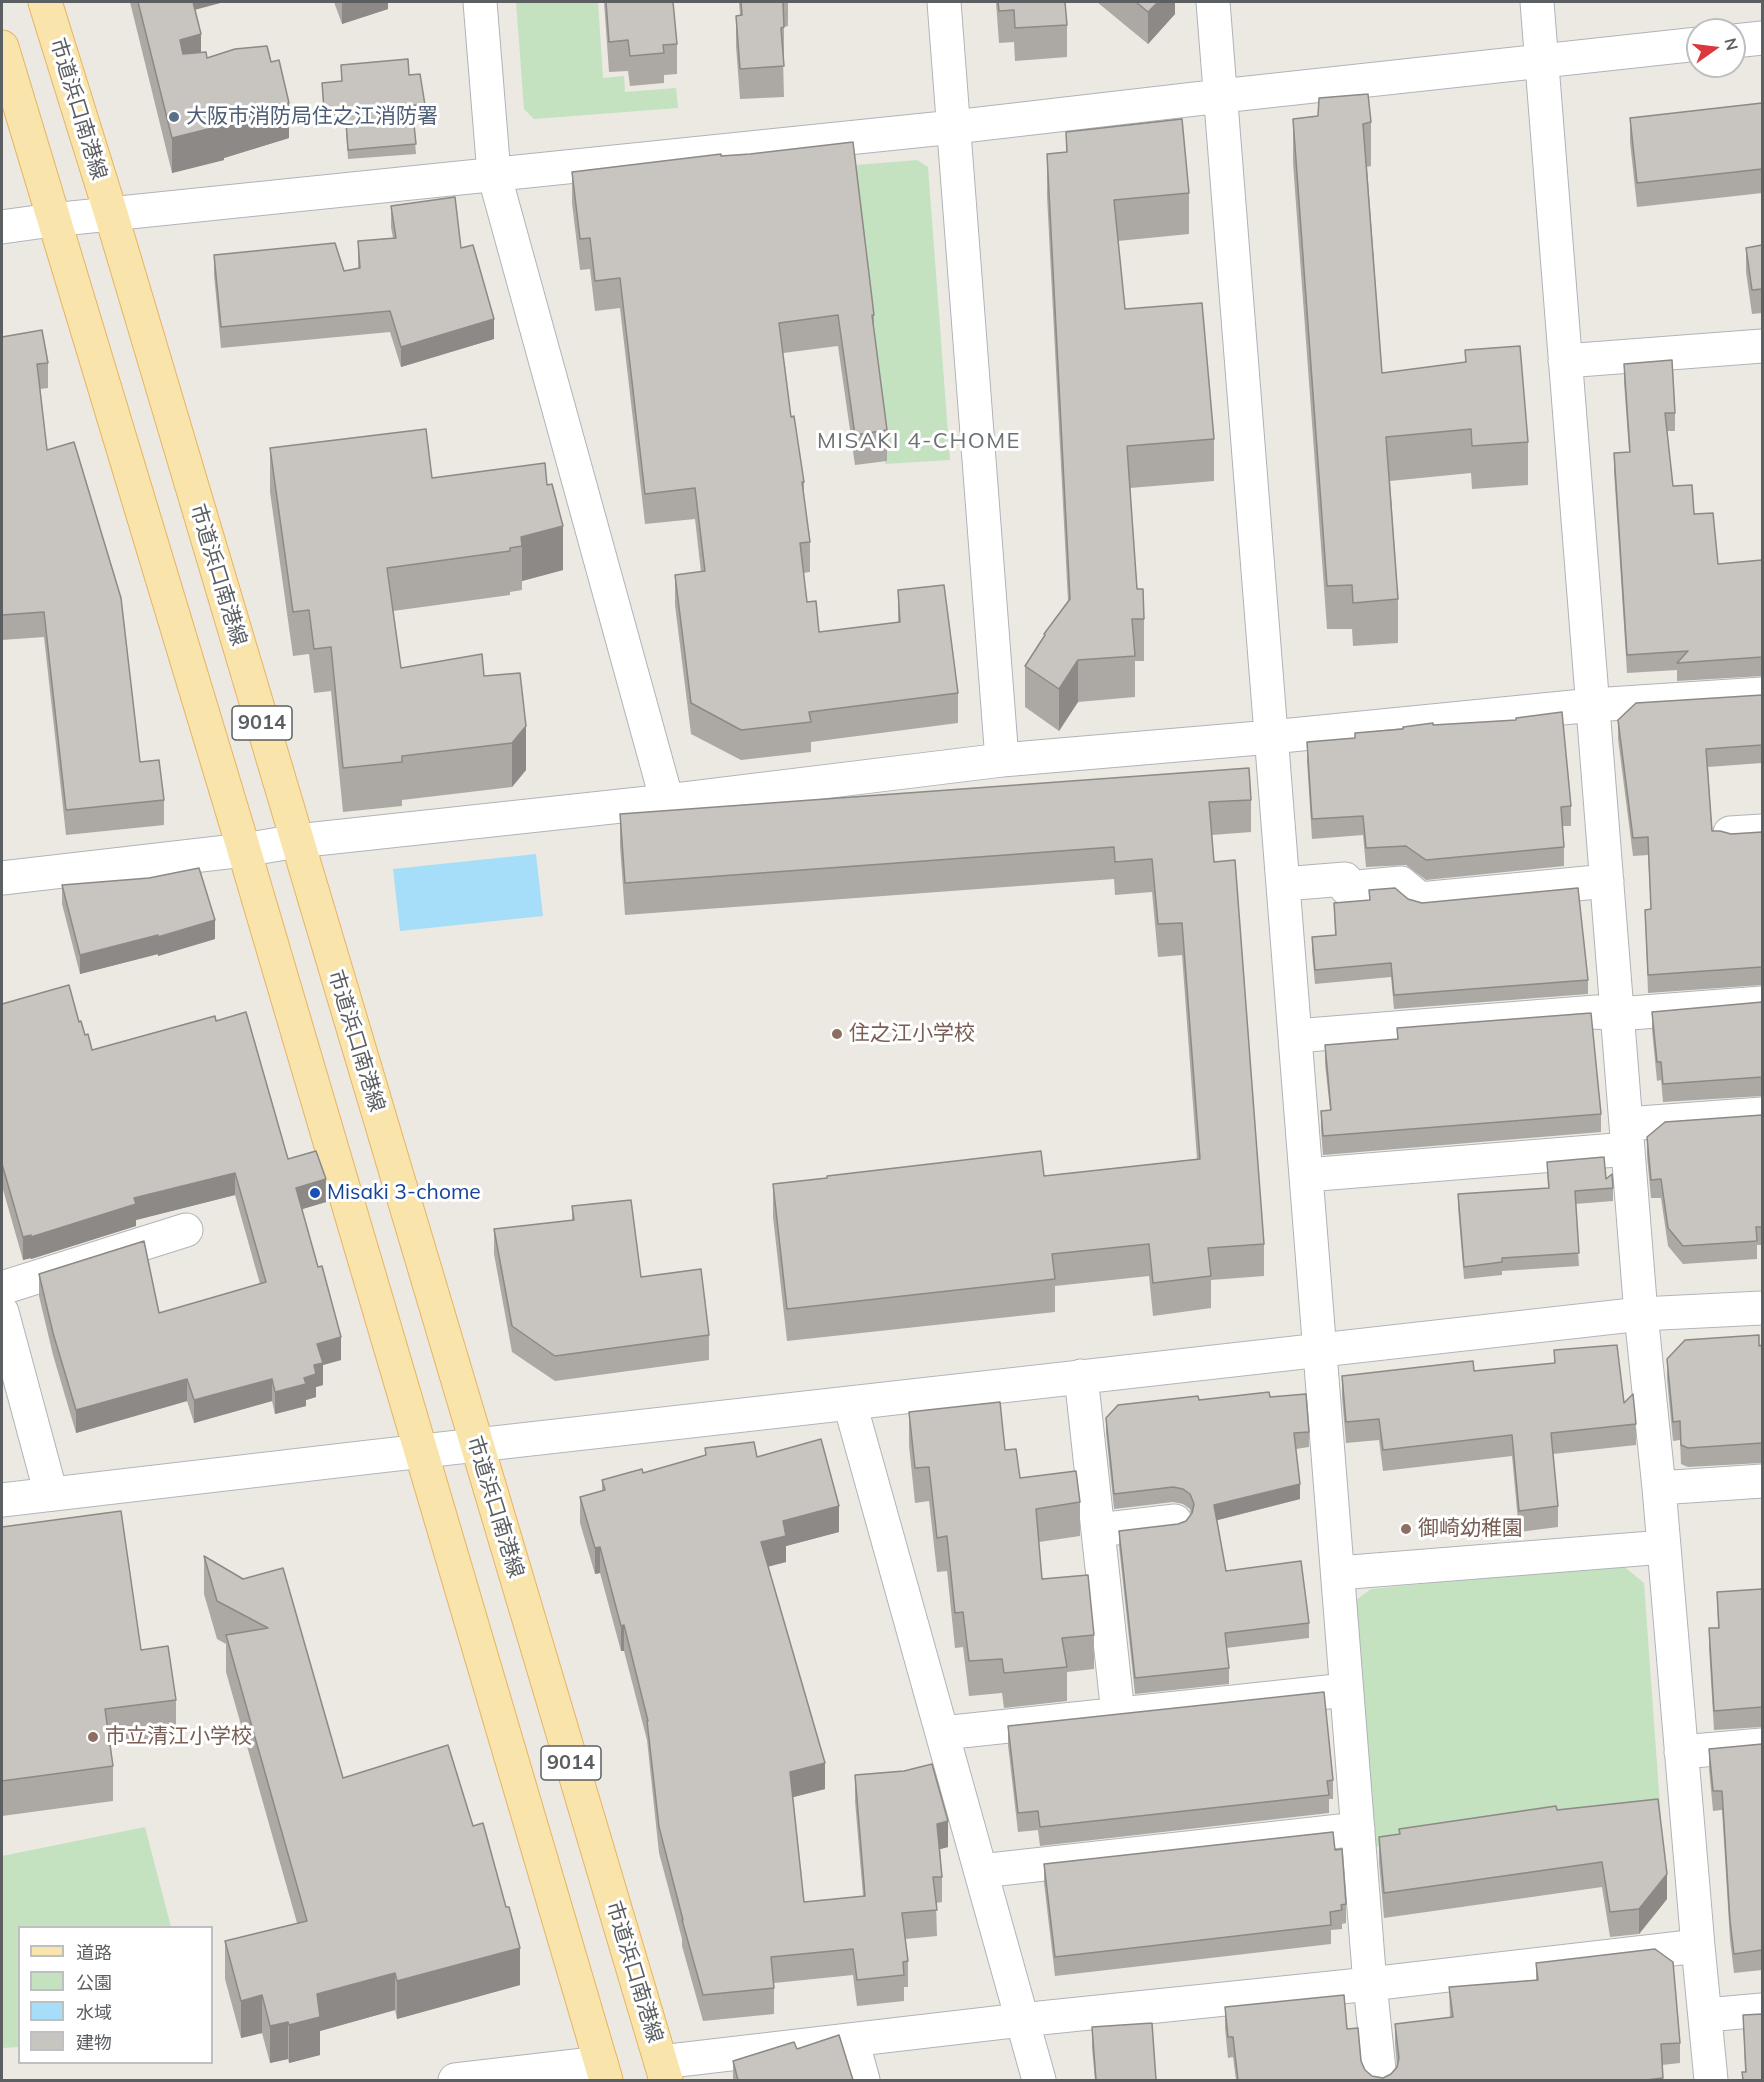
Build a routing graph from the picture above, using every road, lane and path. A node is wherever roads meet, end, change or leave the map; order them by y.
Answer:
1 (45, 2) edge
2 (480, 2) edge
3 (944, 2) edge
4 (1213, 2) edge
5 (1537, 2) edge
6 (1762, 38) edge
7 (1746, 40) edge
8 (1686, 45) edge
9 (2, 47) edge
10 (1542, 60) junction
11 (1221, 96) junction
12 (954, 127) junction
13 (494, 174) junction
14 (111, 214) junction
15 (52, 220) junction
16 (2, 226) edge
17 (1762, 346) edge
18 (1565, 361) junction
19 (1762, 694) edge
20 (1593, 705) junction
21 (1271, 737) junction
22 (1002, 760) junction
23 (668, 801) junction
24 (1762, 831) edge
25 (1730, 833) edge
26 (297, 841) junction
27 (244, 850) junction
28 (2, 878) edge
29 (1607, 881) junction
30 (1283, 884) junction
31 (1762, 1003) edge
32 (1617, 1014) junction
33 (1295, 1036) junction
34 (1762, 1114) edge
35 (1627, 1136) junction
36 (1306, 1175) junction
37 (186, 1230) dead end
38 (2, 1288) edge
39 (1762, 1308) edge
40 (2, 1312) edge
41 (1641, 1314) junction
42 (1320, 1350) junction
43 (1082, 1376) junction
44 (850, 1404) junction
45 (476, 1445) junction
46 (422, 1451) junction
47 (1762, 1481) edge
48 (1659, 1488) junction
49 (51, 1494) junction
50 (2, 1500) edge
51 (1175, 1521) dead end
52 (1098, 1530) junction
53 (1664, 1547) junction
54 (1338, 1573) junction
55 (1346, 1690) junction
56 (1118, 1714) junction
57 (943, 1733) junction
58 (1762, 1745) edge
59 (1681, 1752) junction
60 (1358, 1829) junction
61 (981, 1871) junction
62 (1698, 1946) junction
63 (1370, 1984) junction
64 (1762, 2010) edge
65 (1706, 2015) junction
66 (1021, 2020) junction
67 (852, 2040) junction
68 (663, 2071) edge
69 (604, 2072) edge
70 (455, 2080) edge
71 (863, 2080) edge
72 (1039, 2080) edge
73 (1380, 2080) edge
74 (1712, 2080) edge

1 - 14 main road, 市道浜口南港線 / 9014
2 - 13 street
3 - 12 street
4 - 11 street
5 - 10 street
6 - 7 street
8 - 10 street
9 - 15 main road, 9014
10 - 11 street
10 - 18 street
11 - 12 street
11 - 21 street
12 - 13 street
12 - 22 street
13 - 14 street
13 - 23 street
14 - 15 street
14 - 26 main road, 市道浜口南港線 / 9014
15 - 16 street
15 - 27 main road, 9014
17 - 18 street
18 - 20 street
19 - 20 street
20 - 21 street
20 - 29 street
21 - 22 street
21 - 30 street
22 - 23 street
23 - 26 street
24 - 25 street
26 - 27 street
26 - 45 main road, 市道浜口南港線 / 9014
27 - 28 street
27 - 46 main road, 9014
29 - 30 street
29 - 32 street
30 - 33 street
31 - 32 street
32 - 33 street
32 - 35 street
33 - 36 street
34 - 35 street
35 - 36 street
35 - 41 street
36 - 42 street
37 - 38 street
39 - 41 street
40 - 49 street
41 - 42 street
41 - 48 street
42 - 43 street
42 - 54 street
43 - 44 street
43 - 52 street
44 - 45 street
44 - 57 street
45 - 46 street
45 - 68 main road, 市道浜口南港線 / 9014
46 - 49 street
46 - 69 main road, 9014
47 - 48 street
48 - 53 street
49 - 50 street
51 - 52 street
52 - 56 street
53 - 54 street
53 - 59 street
54 - 55 street
55 - 56 street
55 - 60 street
56 - 57 street
57 - 61 street
58 - 59 street
59 - 62 street
60 - 61 street
60 - 63 street
61 - 66 street
62 - 63 street
62 - 65 street
63 - 66 street
63 - 73 street
64 - 65 street
65 - 74 street
66 - 67 street
66 - 72 street
67 - 68 street
67 - 71 street
69 - 70 street

